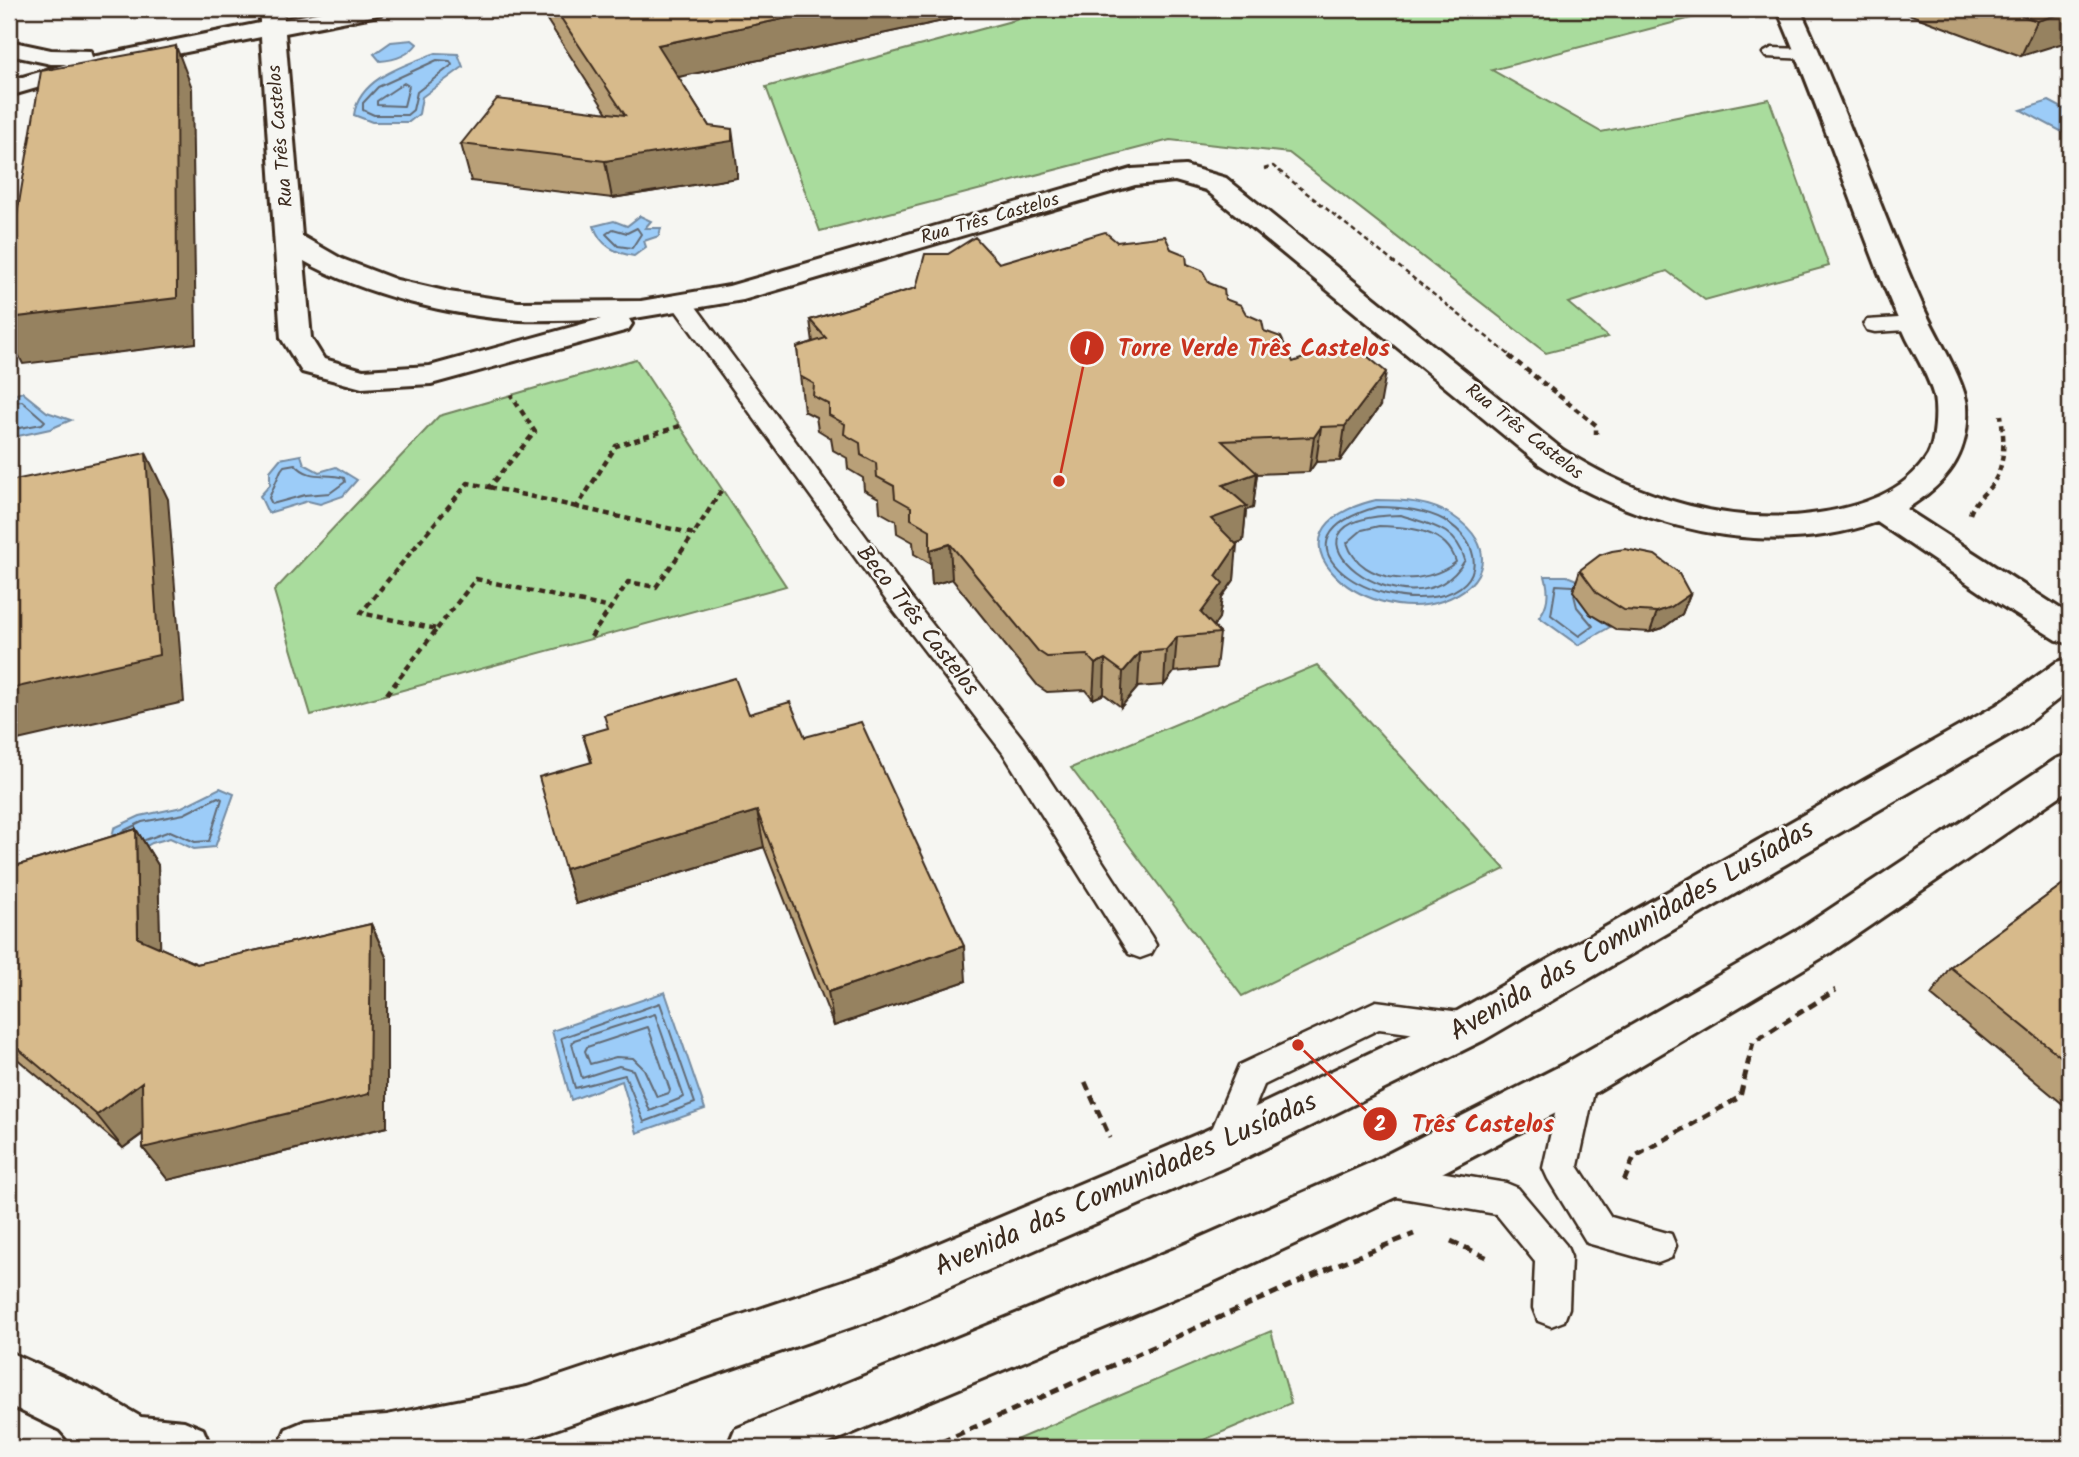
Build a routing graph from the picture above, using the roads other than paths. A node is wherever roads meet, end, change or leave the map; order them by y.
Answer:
1 (373, 9) edge
2 (1789, 9) edge
3 (272, 20) edge
4 (9, 48) edge
5 (1772, 53) dead end
6 (142, 54) junction
7 (1809, 54) junction
8 (9, 89) edge
9 (290, 242) junction
10 (683, 305) junction
11 (1915, 324) junction
12 (1875, 325) dead end
13 (1883, 510) junction
14 (2070, 631) edge
15 (2070, 671) edge
16 (2070, 769) edge
17 (1140, 945) dead end
18 (1580, 1078) junction
19 (1385, 1179) junction
20 (1658, 1246) dead end
21 (1551, 1308) dead end
22 (9, 1378) edge
23 (95, 1430) edge
24 (184, 1448) edge
25 (305, 1448) edge
26 (754, 1448) edge

1 - 3 street
2 - 7 street, Rua Três Castelos
3 - 6 street
3 - 9 street, Rua Três Castelos
4 - 6 street
5 - 7 lane
6 - 8 street
7 - 11 street, Rua Três Castelos
9 - 10 street, Rua Três Castelos
9 - 10 street, Rua Três Castelos
10 - 13 street, Rua Três Castelos
10 - 17 lane, Beco Três Castelos
11 - 12 lane
11 - 13 street, Rua Três Castelos
13 - 14 street
15 - 25 street, Avenida das Comunidades Lusíadas
16 - 18 street
18 - 19 street
18 - 20 lane
19 - 21 lane
19 - 26 street
22 - 23 street
23 - 24 street

